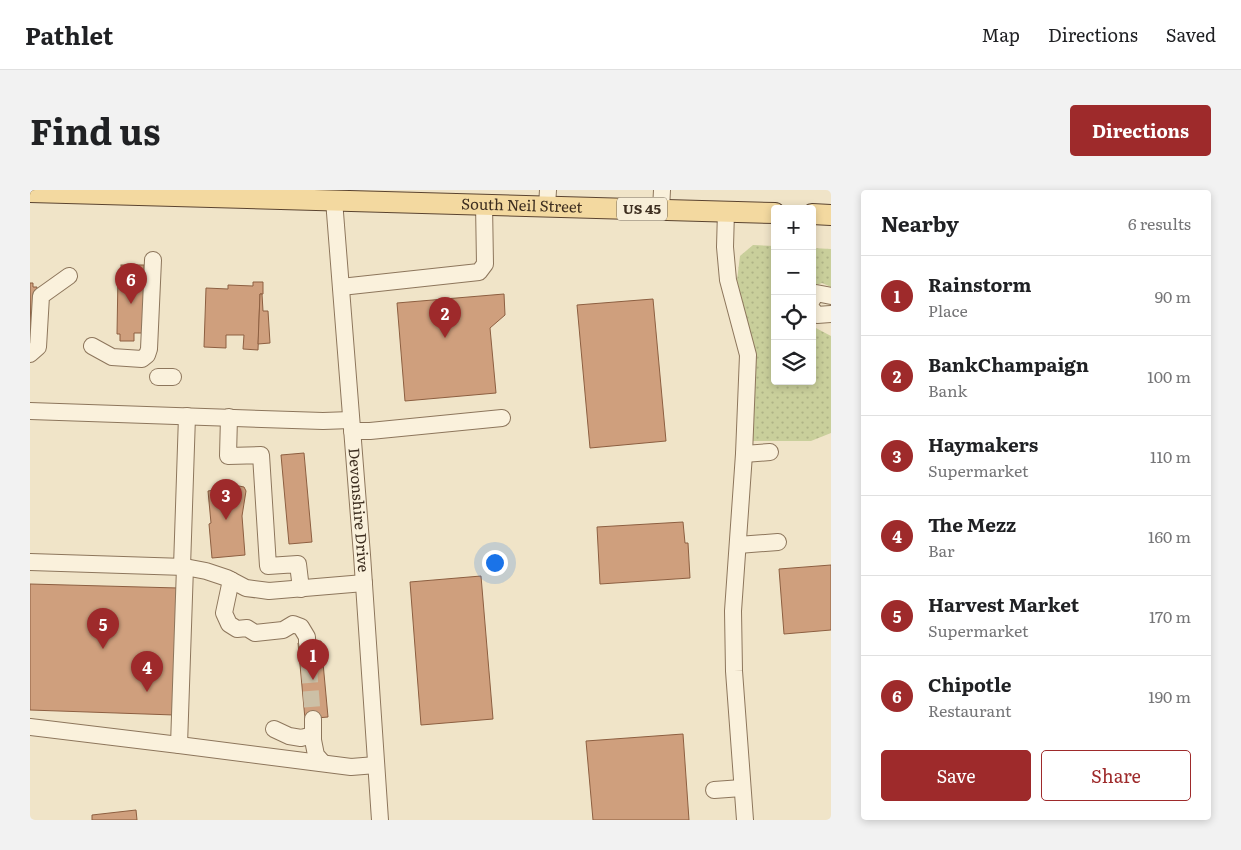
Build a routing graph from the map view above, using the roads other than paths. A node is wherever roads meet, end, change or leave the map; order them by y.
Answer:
1 (30, 192) edge
2 (134, 192) edge
3 (547, 198) edge
4 (334, 200) junction
5 (661, 200) edge
6 (484, 204) junction
7 (726, 211) junction
8 (771, 213) edge
9 (816, 214) edge
10 (831, 215) edge
11 (153, 260) dead end
12 (69, 276) dead end
13 (341, 287) junction
14 (815, 295) edge
15 (831, 296) edge
16 (831, 314) edge
17 (816, 315) edge
18 (92, 346) dead end
19 (30, 354) edge
20 (30, 411) edge
21 (187, 416) junction
22 (229, 417) junction
23 (502, 418) dead end
24 (351, 426) junction
25 (770, 452) dead end
26 (744, 454) junction
27 (778, 542) dead end
28 (738, 545) junction
29 (30, 562) edge
30 (184, 567) junction
31 (231, 580) junction
32 (364, 583) junction
33 (300, 589) junction
34 (307, 642) tunnel mouth
35 (313, 718) tunnel mouth
36 (30, 727) edge
37 (274, 729) dead end
38 (313, 735) junction
39 (179, 745) junction
40 (323, 763) junction
41 (376, 765) junction
42 (742, 788) junction
43 (714, 790) dead end
44 (380, 820) edge
45 (745, 820) edge

1 - 2 main road, South Neil Street / US 45
2 - 4 main road, South Neil Street / US 45
3 - 5 main road, South Neil Street / US 45
3 - 6 main road, South Neil Street / US 45
4 - 6 main road, South Neil Street / US 45
4 - 13 street, Devonshire Drive
5 - 7 main road, South Neil Street / US 45
6 - 13 street
7 - 8 main road, South Neil Street / US 45
7 - 26 street
9 - 10 main road
11 - 18 street
12 - 19 street
13 - 24 street, Devonshire Drive
14 - 15 street
16 - 17 street
20 - 21 street
21 - 22 street
21 - 30 street
22 - 24 street
22 - 33 street
23 - 24 street
24 - 32 street, Devonshire Drive
25 - 26 street
26 - 28 street
27 - 28 street
28 - 42 street
29 - 30 street
30 - 31 street
30 - 39 street
31 - 33 street
31 - 34 street
32 - 33 street
32 - 41 street, Devonshire Drive
35 - 38 street
36 - 39 street
37 - 38 street
38 - 40 street
39 - 40 street
40 - 41 street
41 - 44 street, Devonshire Drive
42 - 43 street
42 - 45 street

